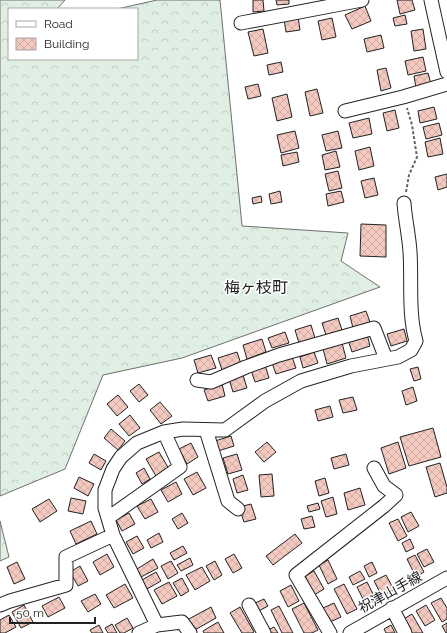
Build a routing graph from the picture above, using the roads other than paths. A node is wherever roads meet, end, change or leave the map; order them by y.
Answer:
1 (362, 0) edge
2 (431, 0) edge
3 (241, 23) dead end
4 (447, 72) edge
5 (447, 84) edge
6 (345, 111) dead end
7 (404, 203) road end
8 (386, 359) junction
9 (197, 380) dead end
10 (206, 430) junction
11 (164, 432) junction
12 (374, 468) dead end
13 (238, 509) dead end
14 (108, 518) junction
15 (114, 535) junction
16 (447, 578) edge
17 (249, 605) dead end
18 (0, 606) edge
19 (392, 608) junction
20 (157, 625) junction
21 (139, 633) edge
22 (190, 633) edge
23 (264, 633) edge
24 (330, 633) edge
25 (350, 633) edge
26 (405, 633) edge

1 - 3 street
2 - 4 street
5 - 6 street
7 - 8 street
8 - 9 street
8 - 10 street
10 - 11 street
10 - 13 street
11 - 14 street
11 - 14 street
12 - 24 street
14 - 15 street
15 - 18 street
15 - 20 street
16 - 19 street, 祝津山手線
17 - 23 street
19 - 25 street, 祝津山手線
19 - 26 street
20 - 21 street
20 - 22 street

